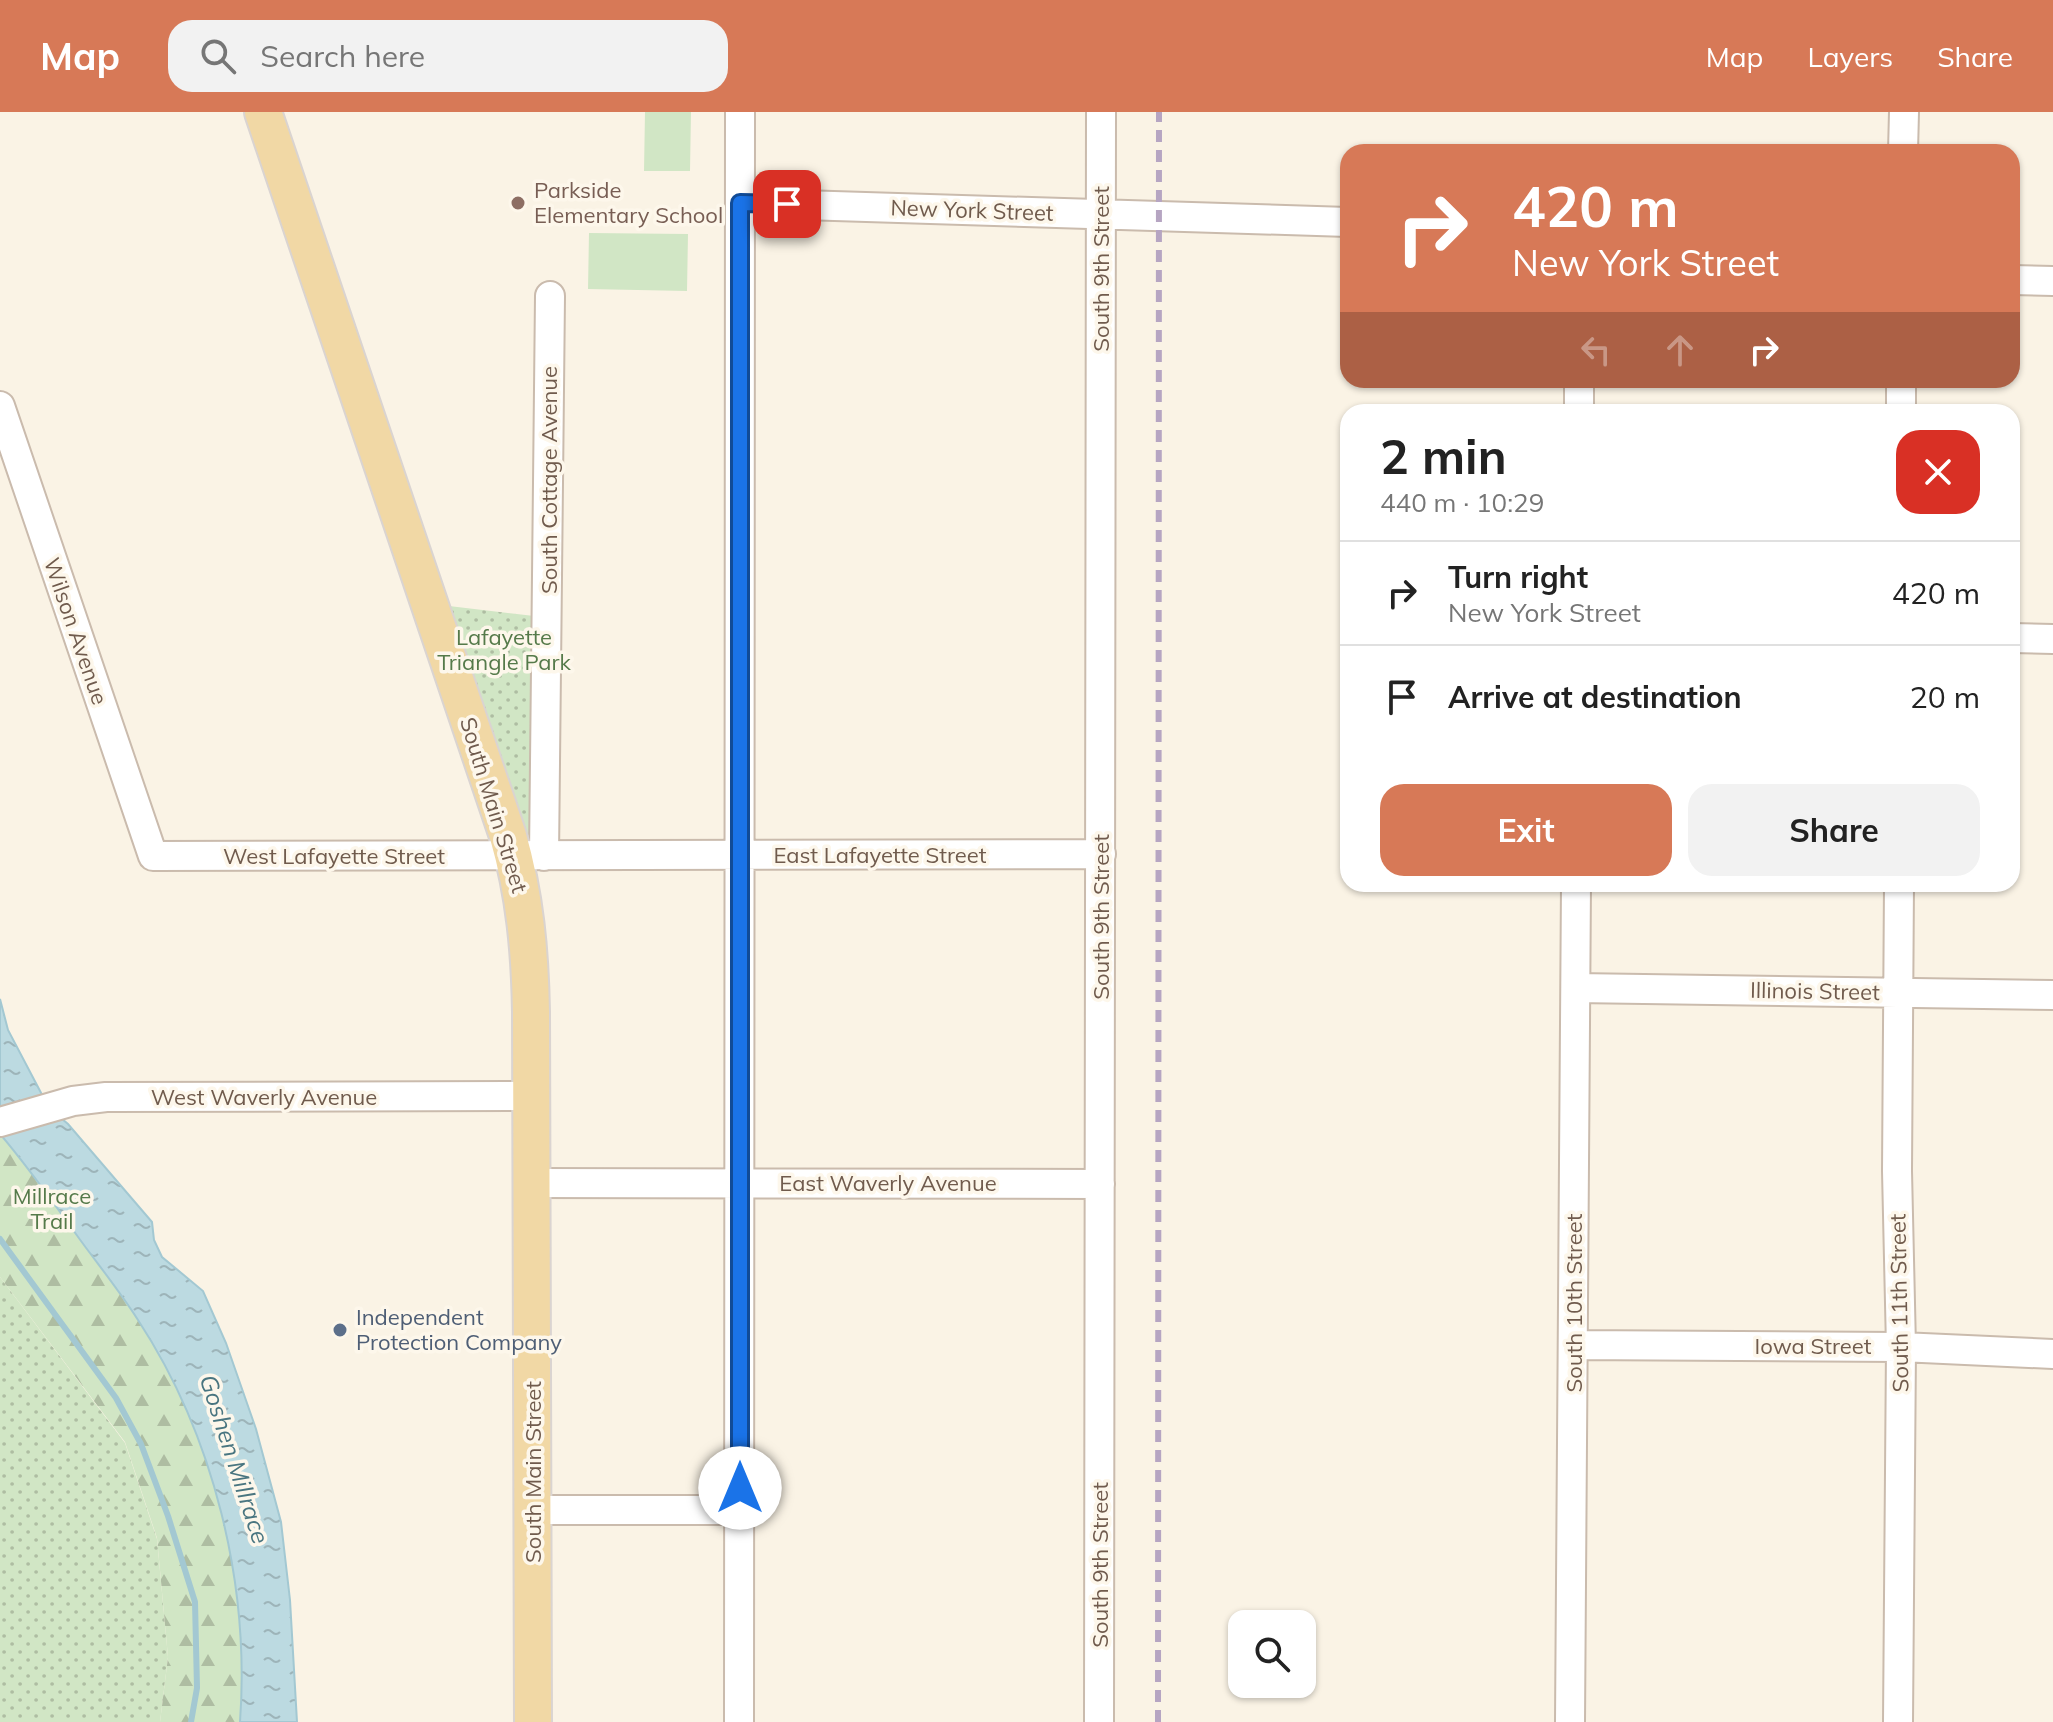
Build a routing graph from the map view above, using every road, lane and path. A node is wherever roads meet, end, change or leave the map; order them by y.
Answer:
1 (263, 112) edge
2 (740, 112) edge
3 (1101, 112) edge
4 (1904, 112) edge
5 (1903, 144) edge
6 (740, 203) junction
7 (1101, 216) junction
8 (1340, 222) edge
9 (2020, 280) edge
10 (2053, 281) edge
11 (550, 296) dead end
12 (0, 406) edge
13 (2020, 638) edge
14 (2053, 639) edge
15 (1101, 854) junction
16 (741, 855) junction
17 (153, 856) joint
18 (529, 856) junction
19 (1576, 892) edge
20 (1899, 892) edge
21 (1576, 988) junction
22 (1900, 992) junction
23 (2053, 995) edge
24 (532, 1096) junction
25 (0, 1122) edge
26 (740, 1182) junction
27 (533, 1183) junction
28 (1100, 1184) junction
29 (1574, 1345) junction
30 (1901, 1347) junction
31 (2053, 1354) edge
32 (533, 1510) junction
33 (740, 1510) junction
34 (533, 1722) edge
35 (739, 1722) edge
36 (1099, 1722) edge
37 (1570, 1722) edge
38 (1898, 1722) edge

1 - 18 main road, South Main Street
2 - 6 street
3 - 7 street, South 9th Street
4 - 5 street
6 - 7 street, New York Street
6 - 16 street
7 - 8 street, New York Street
7 - 15 street, South 9th Street
9 - 10 street
11 - 18 street, South Cottage Avenue
12 - 17 street, Wilson Avenue
13 - 14 street
15 - 16 street, East Lafayette Street
15 - 28 street, South 9th Street
16 - 18 street, East Lafayette Street
16 - 26 street
17 - 18 street, West Lafayette Street
18 - 24 main road, South Main Street
19 - 21 street, South 10th Street
20 - 22 street, South 11th Street
21 - 22 street, Illinois Street
21 - 29 street, South 10th Street
22 - 23 street, Illinois Street
22 - 30 street, South 11th Street
24 - 25 street, West Waverly Avenue
24 - 27 main road, South Main Street
26 - 27 street, East Waverly Avenue
26 - 28 street, East Waverly Avenue
26 - 33 street
27 - 32 main road, South Main Street
28 - 36 street, South 9th Street
29 - 30 street, Iowa Street
29 - 37 street, South 10th Street
30 - 31 street, Iowa Street
30 - 38 street, South 11th Street
32 - 33 street
32 - 34 main road, South Main Street
33 - 35 street

